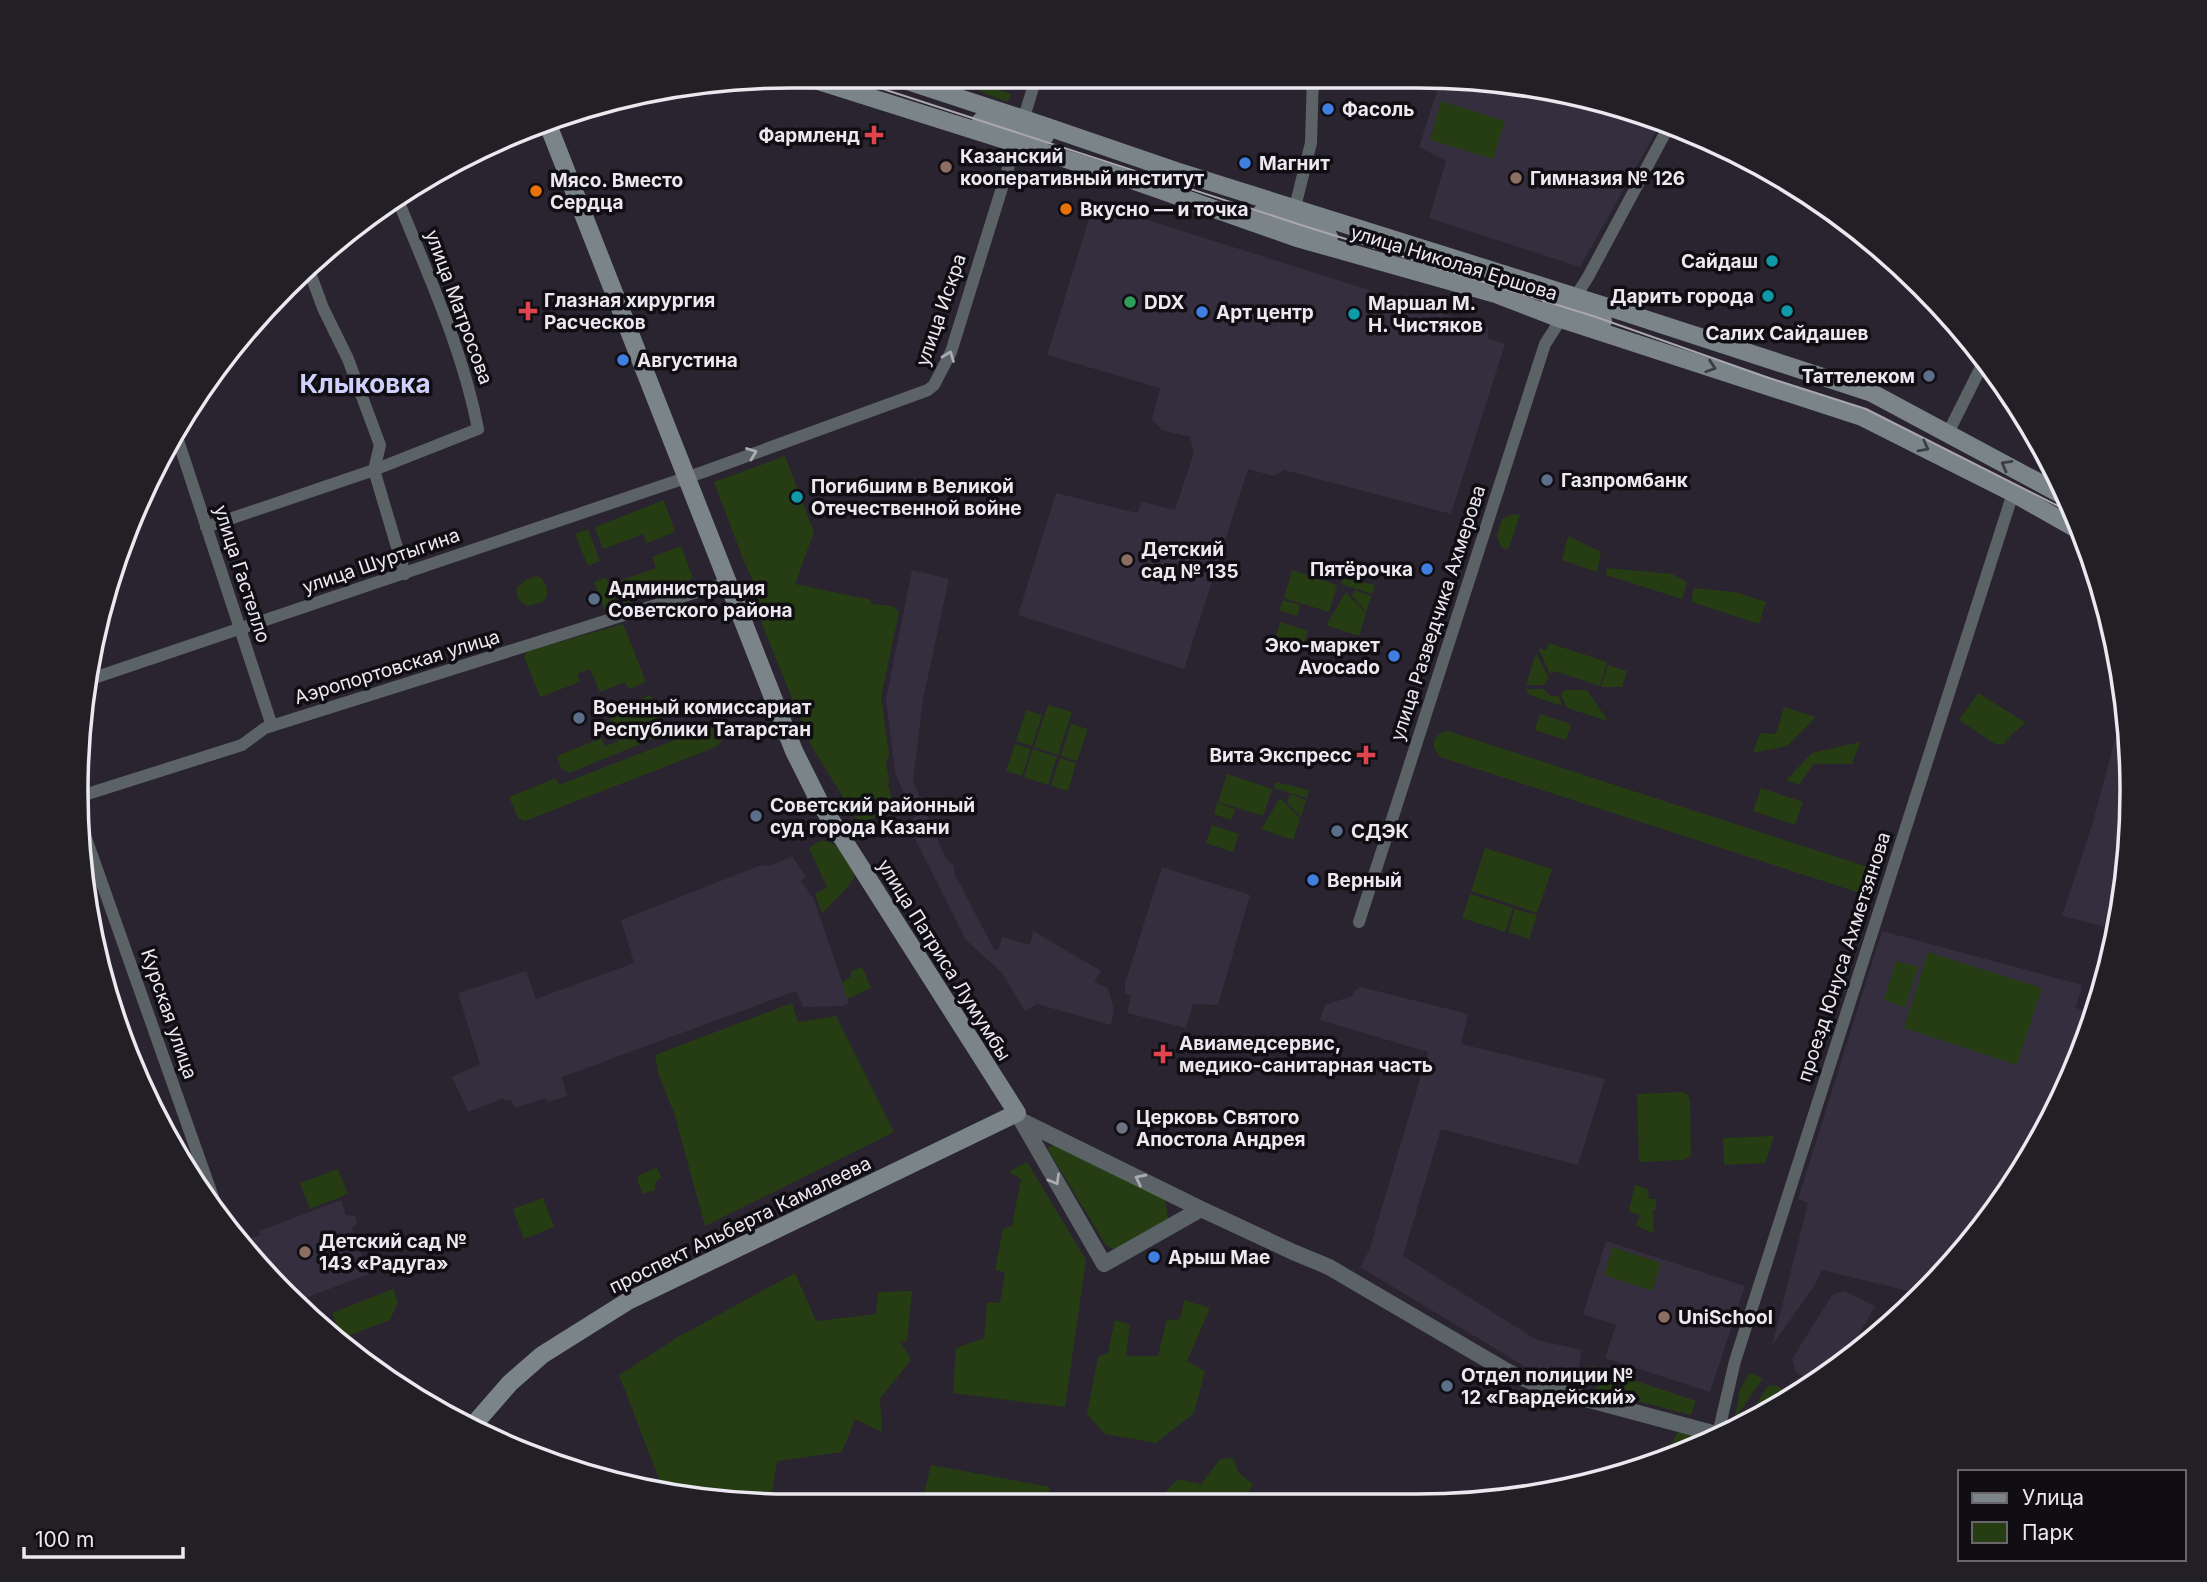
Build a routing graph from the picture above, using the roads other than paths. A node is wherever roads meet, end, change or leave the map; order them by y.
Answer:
1 (844, 88) edge
2 (928, 88) edge
3 (1033, 88) edge
4 (1313, 88) edge
5 (550, 130) edge
6 (1020, 131) junction
7 (1665, 133) edge
8 (1176, 171) junction
9 (400, 206) edge
10 (1295, 207) junction
11 (1439, 253) junction
12 (312, 277) edge
13 (1569, 307) junction
14 (1979, 370) edge
15 (1948, 433) junction
16 (179, 444) edge
17 (374, 470) junction
18 (688, 477) junction
19 (2051, 489) edge
20 (2013, 493) junction
21 (2062, 514) edge
22 (2066, 523) edge
23 (206, 527) junction
24 (405, 574) junction
25 (729, 582) junction
26 (240, 630) junction
27 (97, 677) edge
28 (272, 726) junction
29 (88, 794) edge
30 (91, 851) edge
31 (1359, 922) dead end
32 (1019, 1117) junction
33 (209, 1186) edge
34 (1171, 1194) junction
35 (1201, 1209) junction
36 (1169, 1227) junction
37 (477, 1421) edge
38 (1723, 1424) edge
39 (1707, 1431) edge

1 - 6 main road, улица Николая Ершова
2 - 6 main road, улица Николая Ершова
3 - 6 street, улица Искра
4 - 10 street
5 - 18 main road, улица Патриса Лумумбы
6 - 8 main road, улица Николая Ершова
6 - 13 main road, улица Николая Ершова
18 -> 6 street, улица Искра
7 - 13 street, улица Разведчика Ахмерова
8 - 10 main road, улица Николая Ершова
8 - 11 main road
9 - 17 street, улица Матросова
10 - 11 main road, улица Николая Ершова
11 - 13 main road
12 - 17 street
13 - 15 main road, улица Николая Ершова
13 -> 20 main road, улица Николая Ершова
13 - 31 street, улица Разведчика Ахмерова
14 - 15 street
19 -> 15 main road, улица Николая Ершова
16 - 23 street, улица Гастелло
17 - 23 street
17 - 24 street
18 - 24 street, улица Шуртыгина
18 - 25 main road, улица Патриса Лумумбы
20 - 21 main road
20 - 22 main road, улица Николая Ершова
20 - 38 street, проезд Юнуса Ахметзянова
23 - 26 street, улица Гастелло
24 - 26 street, улица Шуртыгина
25 - 28 street, Аэропортовская улица
25 - 32 main road, улица Патриса Лумумбы
26 - 27 street, улица Шуртыгина
26 - 28 street, улица Гастелло
28 - 29 street, Аэропортовская улица
30 - 33 street, Курская улица
34 -> 32 street
32 -> 36 street, улица Патриса Лумумбы
32 - 37 main road, проспект Альберта Камалеева
34 - 35 street
34 - 36 street
35 - 36 street, улица Патриса Лумумбы
35 - 39 street

